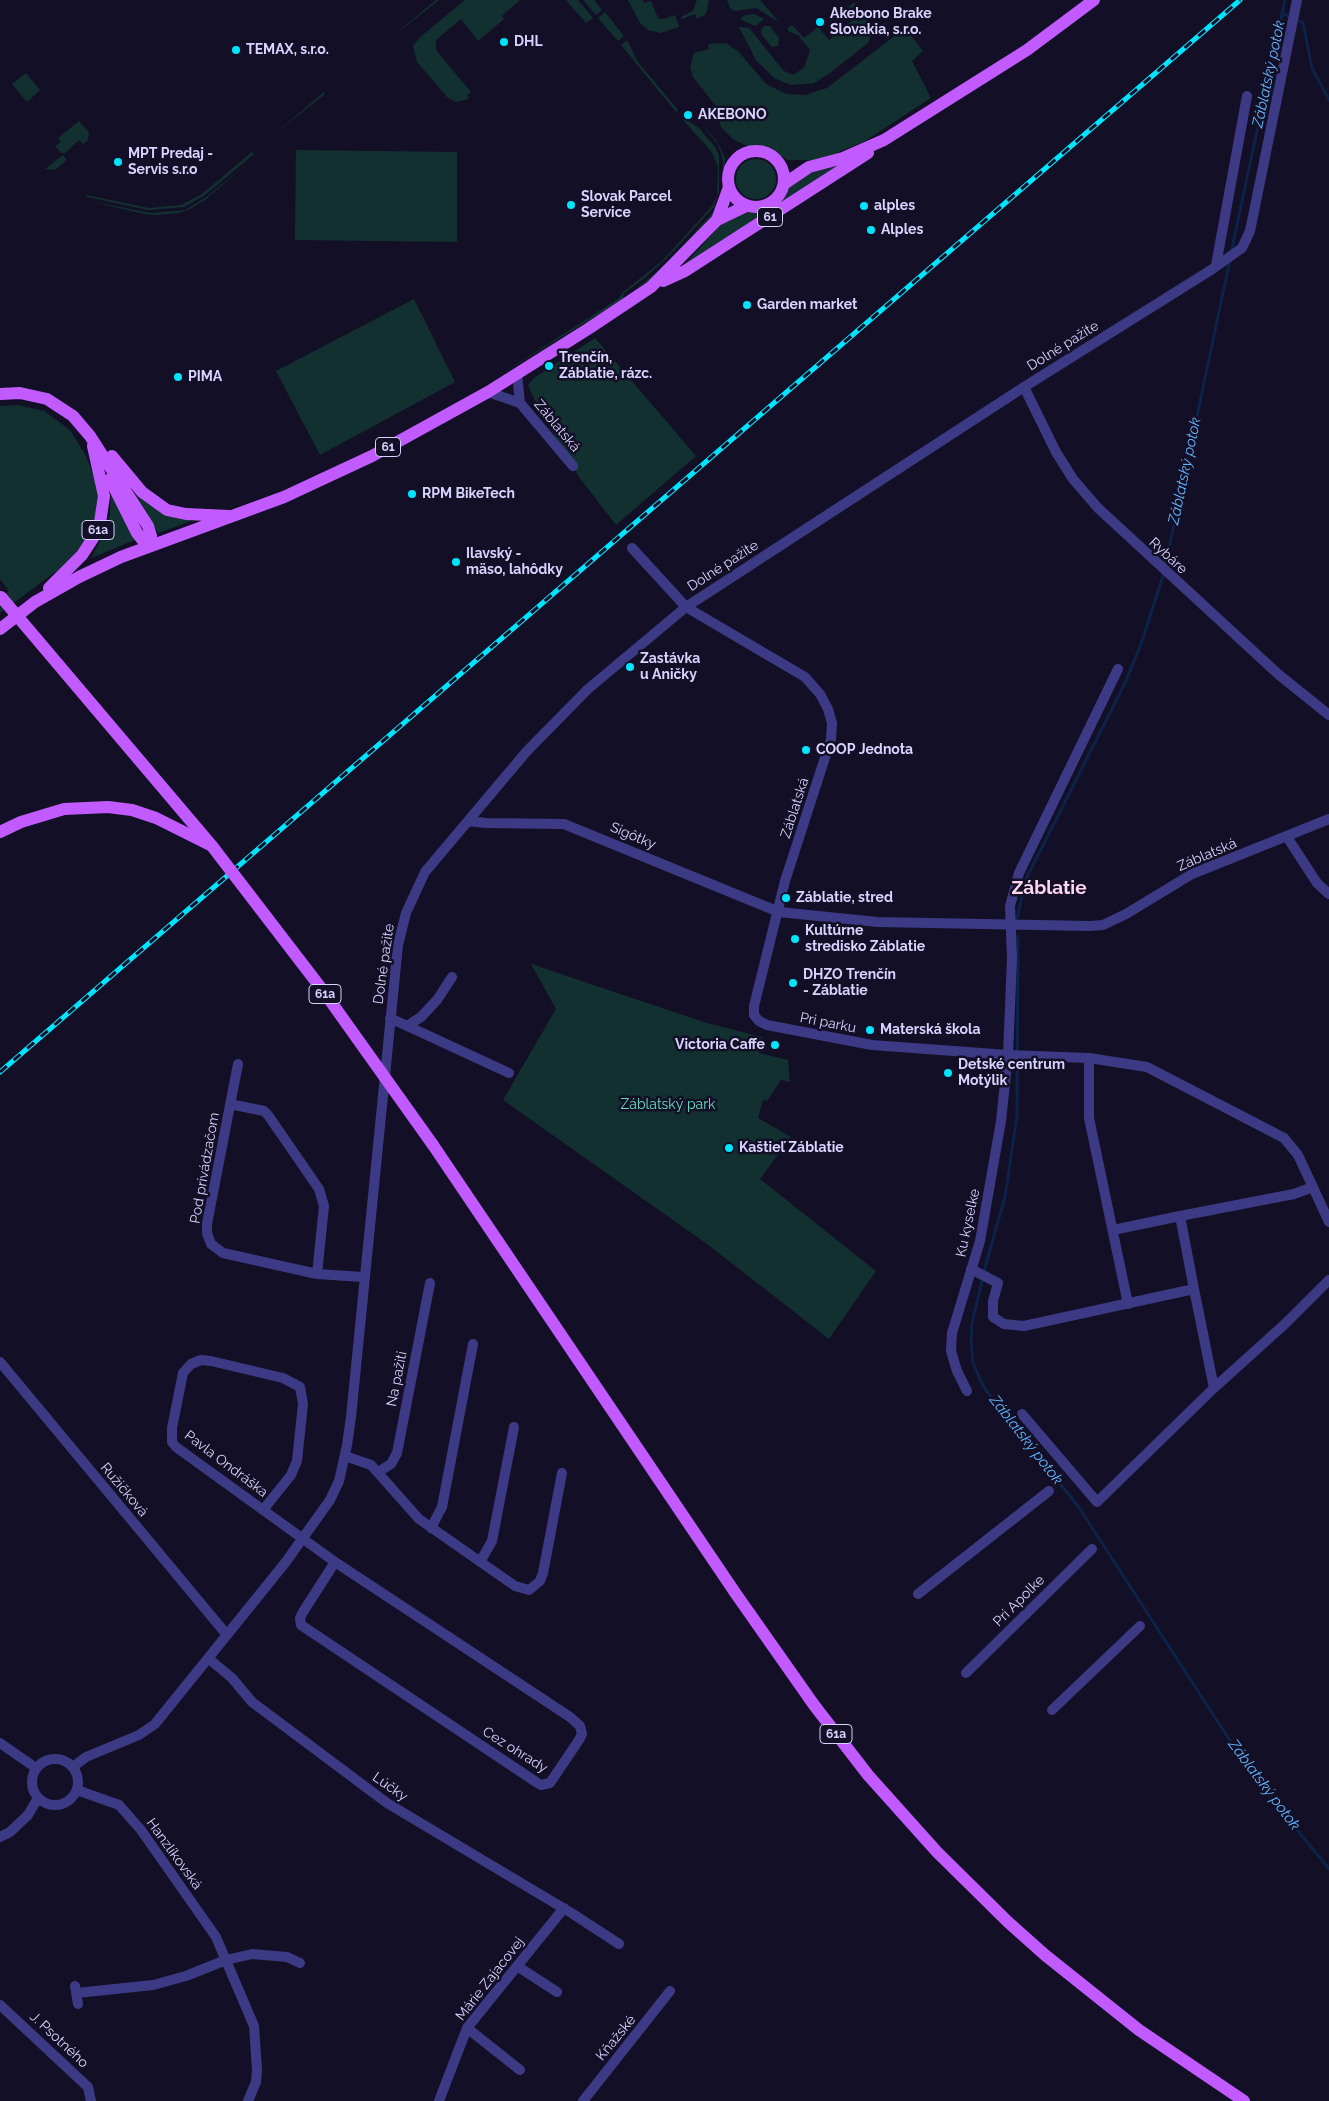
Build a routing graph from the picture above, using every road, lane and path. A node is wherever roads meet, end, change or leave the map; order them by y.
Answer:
1 (1094, 0) edge
2 (1297, 0) edge
3 (1247, 96) dead end
4 (884, 140) junction
5 (778, 161) junction
6 (809, 167) junction
7 (784, 184) junction
8 (729, 187) junction
9 (746, 206) junction
10 (717, 220) junction
11 (1219, 263) junction
12 (651, 287) junction
13 (517, 374) junction
14 (1024, 387) junction
15 (488, 392) junction
16 (0, 394) edge
17 (520, 403) junction
18 (90, 436) junction
19 (572, 466) dead end
20 (234, 516) junction
21 (148, 547) junction
22 (632, 548) dead end
23 (1, 596) edge
24 (35, 602) junction
25 (686, 606) junction
26 (0, 629) edge
27 (1118, 669) dead end
28 (1329, 715) edge
29 (1329, 819) edge
30 (468, 821) junction
31 (0, 832) edge
32 (1287, 837) junction
33 (212, 846) junction
34 (1329, 894) edge
35 (779, 912) junction
36 (1010, 926) junction
37 (452, 977) dead end
38 (390, 1018) junction
39 (406, 1026) junction
40 (1008, 1055) junction
41 (1089, 1058) junction
42 (238, 1064) dead end
43 (509, 1073) dead end
44 (230, 1104) junction
45 (1313, 1187) junction
46 (1180, 1216) junction
47 (1329, 1222) edge
48 (1114, 1230) junction
49 (974, 1270) junction
50 (317, 1274) junction
51 (363, 1277) junction
52 (1329, 1280) edge
53 (430, 1283) dead end
54 (1194, 1290) junction
55 (1128, 1304) junction
56 (473, 1344) dead end
57 (0, 1362) edge
58 (1214, 1388) junction
59 (967, 1391) dead end
60 (1022, 1414) dead end
61 (514, 1426) dead end
62 (345, 1456) junction
63 (378, 1472) junction
64 (562, 1473) dead end
65 (1049, 1491) dead end
66 (263, 1510) junction
67 (431, 1528) junction
68 (303, 1539) junction
69 (1092, 1549) dead end
70 (335, 1562) junction
71 (480, 1562) junction
72 (918, 1594) dead end
73 (1140, 1626) dead end
74 (227, 1634) junction
75 (209, 1659) junction
76 (966, 1673) dead end
77 (1052, 1710) dead end
78 (0, 1743) edge
79 (73, 1767) junction
80 (36, 1768) junction
81 (76, 1790) junction
82 (38, 1798) junction
83 (0, 1836) edge
84 (564, 1908) junction
85 (619, 1944) dead end
86 (226, 1960) junction
87 (300, 1963) dead end
88 (517, 1966) junction
89 (556, 1992) dead end
90 (670, 1992) dead end
91 (78, 2004) dead end
92 (0, 2005) edge
93 (467, 2028) junction
94 (520, 2070) dead end
95 (90, 2101) edge
96 (248, 2101) edge
97 (438, 2101) edge
98 (583, 2101) edge
99 (1244, 2101) edge

1 - 4 main road, 61
2 - 11 street, Dolné pažite
3 - 11 street
4 - 6 main road, 61
4 - 12 main road, 61
5 - 6 main road, 61
5 - 7 main road
5 - 8 main road, 61
6 - 7 main road, 61
7 - 9 main road, 61
8 - 9 main road, 61
8 - 10 main road, 61
9 - 10 main road, 61
10 - 12 main road, 61
11 - 14 street, Dolné pažite
12 - 13 main road, 61
13 - 15 main road, 61
13 - 17 street, Záblatská
14 - 25 street, Dolné pažite
14 - 28 street, Rybáre
15 - 17 street, Záblatská
15 - 20 main road, 61
16 - 18 main road, 61a
17 - 19 street, Záblatská
18 - 20 main road, 61a
18 - 21 main road, 61a
18 - 24 main road, 61a
20 - 21 main road, 61
21 - 24 main road, 61
22 - 25 street, Záblatská
23 - 33 main road, 61a, bridge
24 - 26 main road, 61
25 - 30 street, Dolné pažite
25 - 35 street, Záblatská
27 - 36 street
29 - 32 street, Záblatská
30 - 35 street, Sigôtky
30 - 38 street, Dolné pažite
31 - 33 main road, 61a
32 - 34 street
32 - 36 street, Záblatská
33 - 99 main road, 61a, bridge
35 - 36 street, Záblatská
35 - 40 street, Pri parku
36 - 40 street, Ku kyselke
37 - 39 street
38 - 39 street, Dolné pažite
38 - 51 street, Dolné pažite
39 - 43 street, Dolné pažite
40 - 41 street
40 - 49 street, Ku kyselke
41 - 45 street
41 - 48 street
42 - 44 street, Pod privádzačom
44 - 50 street, Pod privádzačom
44 - 50 street, Pod privádzačom
45 - 46 street
45 - 47 street
46 - 48 street
46 - 54 street
48 - 55 street
49 - 55 street
49 - 59 street, Ku kyselke
50 - 51 street, Pod privádzačom
51 - 62 street, Dolné pažite
52 - 58 street
53 - 63 street, Na pažiti
54 - 55 street
54 - 58 street
56 - 67 street
57 - 74 street, Ružičková
58 - 60 street
61 - 71 street
62 - 63 street
62 - 68 street, Dolné pažite
63 - 67 street
64 - 71 street
65 - 72 street
66 - 66 street, Pavla Ondráška
66 - 68 street, Pavla Ondráška
67 - 71 street
68 - 70 street, Cez ohrady
68 - 74 street, Dolné pažite
69 - 76 street, Pri Apolke
70 - 70 street, Cez ohrady
73 - 77 street
74 - 75 street, Dolné pažite
75 - 79 street, Dolné pažite
75 - 84 street, Lúčky
78 - 80 street
79 - 80 street
79 - 81 street
80 - 82 street
81 - 82 street
81 - 86 street, Hanzlíkovská
82 - 83 street
84 - 85 street, Lúčky
84 - 88 street, Márie Zajacovej
86 - 87 street
86 - 91 street
86 - 96 street, Hanzlíkovská
88 - 89 street
88 - 93 street, Márie Zajacovej
90 - 98 street, Kňažské
92 - 95 street, J. Psotného
93 - 94 street
93 - 97 street, Márie Zajacovej

